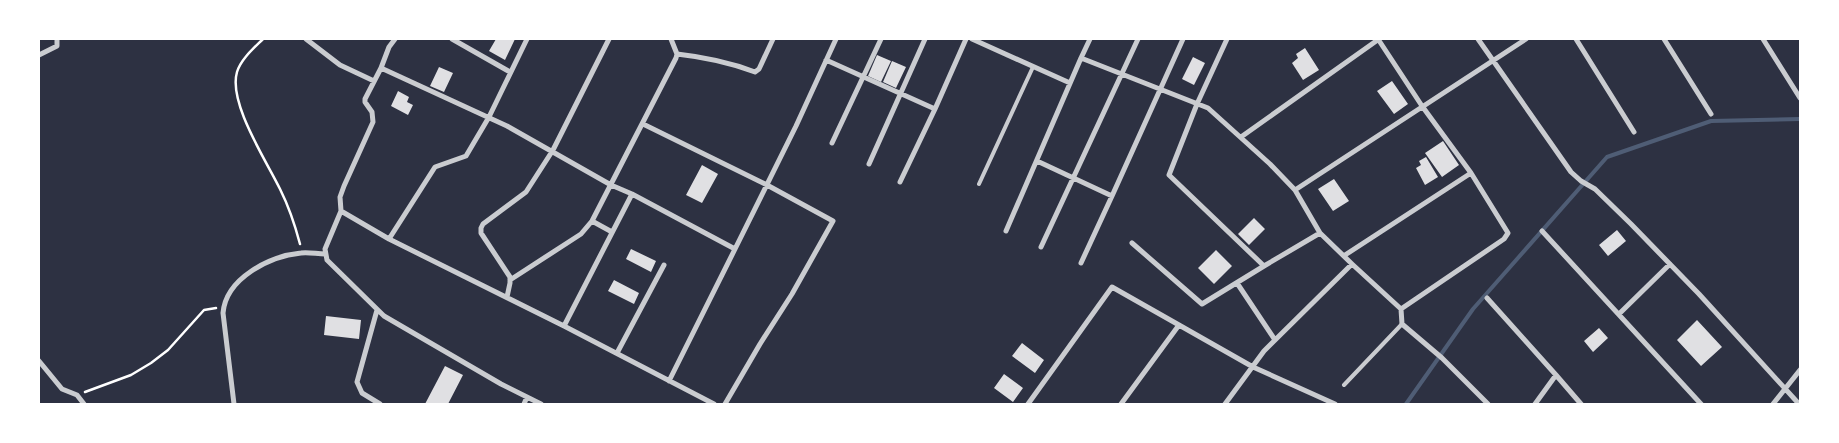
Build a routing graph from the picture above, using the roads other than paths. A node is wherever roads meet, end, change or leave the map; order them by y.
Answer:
1 (57, 39) edge
2 (306, 39) edge
3 (395, 39) edge
4 (452, 39) edge
5 (527, 39) edge
6 (609, 39) edge
7 (671, 39) edge
8 (773, 39) edge
9 (836, 39) edge
10 (881, 39) edge
11 (925, 39) edge
12 (966, 39) edge
13 (972, 39) edge
14 (1090, 39) edge
15 (1138, 39) edge
16 (1183, 39) edge
17 (1227, 39) edge
18 (1378, 39) edge
19 (1478, 39) edge
20 (1526, 39) edge
21 (1576, 39) edge
22 (1664, 39) edge
23 (1763, 39) edge
24 (39, 54) edge
25 (676, 56) junction
26 (1081, 58) junction
27 (826, 60) junction
28 (1493, 61) junction
29 (1033, 67) junction
30 (381, 68) junction
31 (510, 72) junction
32 (1121, 74) junction
33 (864, 76) junction
34 (374, 81) junction
35 (1070, 84) junction
36 (1161, 90) junction
37 (899, 93) junction
38 (1800, 98) edge
39 (1197, 104) junction
40 (1422, 106) junction
41 (935, 109) junction
42 (1712, 114) dead end
43 (489, 117) junction
44 (643, 124) junction
45 (1634, 132) dead end
46 (1241, 137) junction
47 (832, 143) dead end
48 (552, 150) junction
49 (1037, 161) junction
50 (868, 164) dead end
51 (1471, 173) junction
52 (1074, 177) junction
53 (900, 182) dead end
54 (979, 184) dead end
55 (611, 185) junction
56 (767, 185) junction
57 (1295, 190) junction
58 (632, 194) junction
59 (1112, 196) junction
60 (341, 210) junction
61 (592, 221) junction
62 (1006, 231) dead end
63 (1542, 231) dead end
64 (612, 232) junction
65 (1320, 233) junction
66 (389, 239) junction
67 (1132, 243) dead end
68 (1041, 247) dead end
69 (735, 249) junction
70 (325, 254) junction
71 (1344, 255) junction
72 (1081, 263) dead end
73 (1352, 264) junction
74 (1670, 264) junction
75 (664, 265) dead end
76 (1264, 266) junction
77 (510, 280) junction
78 (1237, 282) junction
79 (507, 297) junction
80 (1486, 298) dead end
81 (1401, 308) junction
82 (378, 310) junction
83 (1619, 314) junction
84 (1402, 324) junction
85 (1179, 325) junction
86 (564, 326) junction
87 (1275, 340) junction
88 (617, 353) junction
89 (39, 361) edge
90 (1253, 367) junction
91 (1800, 370) edge
92 (1556, 375) junction
93 (669, 381) junction
94 (1344, 385) dead end
95 (1786, 389) junction
96 (527, 397) junction
97 (1325, 402) edge
98 (84, 404) edge
99 (234, 404) edge
100 (380, 404) edge
101 (524, 404) edge
102 (541, 404) edge
103 (714, 404) edge
104 (725, 404) edge
105 (1028, 404) edge
106 (1121, 404) edge
107 (1225, 404) edge
108 (1335, 404) edge
109 (1488, 404) edge
110 (1534, 404) edge
111 (1581, 404) edge
112 (1701, 404) edge
113 (1774, 404) edge
114 (1799, 404) edge

1 - 24 street
2 - 34 street
3 - 30 street
4 - 31 street
5 - 31 street
6 - 48 street
7 - 25 street
8 - 25 street
9 - 27 street
10 - 33 street
11 - 37 street
12 - 41 street
13 - 29 street
14 - 26 street
15 - 32 street
16 - 36 street
17 - 39 street
18 - 40 street
18 - 46 street
19 - 28 street
20 - 28 street
21 - 45 street
22 - 42 street
23 - 38 street
25 - 44 street
26 - 32 street
26 - 35 street
27 - 33 street
27 - 56 street
28 - 40 street
28 - 74 street
29 - 35 street
29 - 54 lane
30 - 34 street
30 - 43 street
31 - 43 street
32 - 36 street
32 - 52 street
33 - 37 street
33 - 47 street
34 - 60 street
35 - 49 street
36 - 39 street
36 - 59 street
37 - 41 street
37 - 50 street
39 - 46 street
39 - 76 street
40 - 51 street
40 - 57 street
41 - 53 street
43 - 48 street
43 - 66 street
44 - 55 street
44 - 56 street
46 - 57 street
48 - 55 street
48 - 77 street
49 - 52 street
49 - 62 street
51 - 71 street
51 - 81 street
52 - 59 street
52 - 68 street
55 - 58 street
55 - 61 street
56 - 69 street
56 - 104 street
57 - 65 street
58 - 64 street
58 - 69 street
59 - 72 street
60 - 66 street
60 - 70 street
61 - 64 street
61 - 77 street
63 - 83 street
64 - 86 street
65 - 71 street
65 - 76 street
66 - 79 street
67 - 78 street
69 - 93 street
70 - 82 street
70 - 99 street
71 - 73 street
73 - 81 street
73 - 87 street
74 - 83 street
74 - 95 street
75 - 88 street
76 - 78 street
77 - 79 street
78 - 87 street
79 - 86 street
80 - 92 street
81 - 84 street
82 - 96 street
82 - 100 street
83 - 112 street
84 - 94 lane
84 - 109 street
85 - 90 street
85 - 105 street
85 - 106 street
86 - 88 street
87 - 90 street
88 - 93 street
89 - 98 street
90 - 97 street
90 - 107 street
91 - 95 street
92 - 110 street
92 - 111 street
93 - 103 street
95 - 113 street
95 - 114 street
96 - 101 street
96 - 102 street
97 - 108 street

